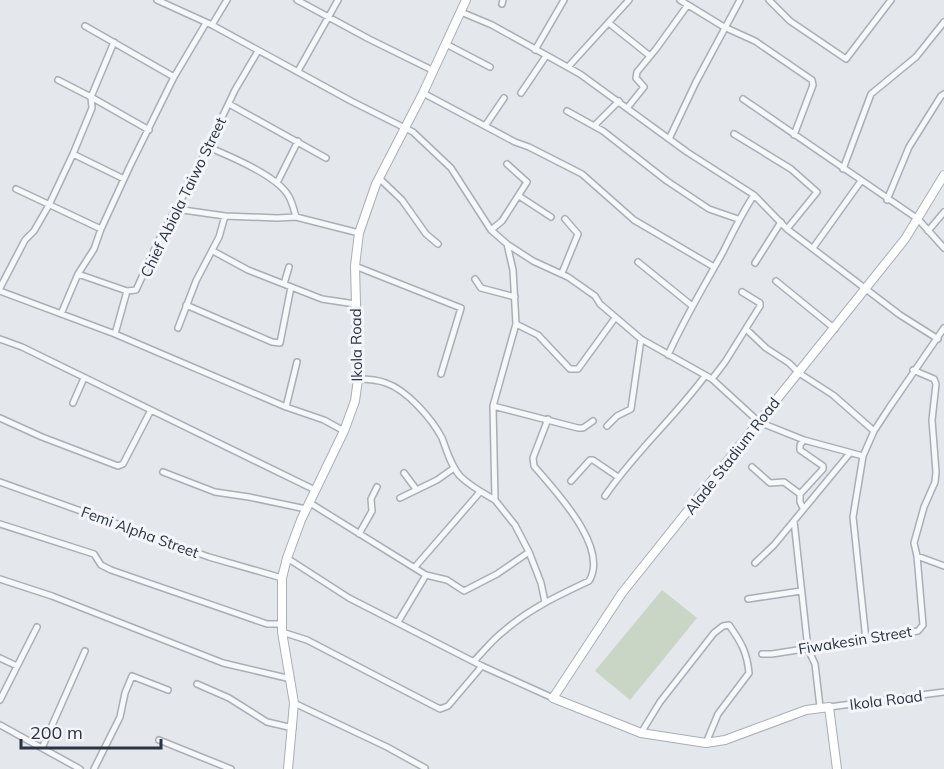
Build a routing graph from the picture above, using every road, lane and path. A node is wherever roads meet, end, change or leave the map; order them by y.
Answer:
1 (158, 0) edge
2 (227, 0) edge
3 (297, 0) edge
4 (338, 0) edge
5 (466, 0) edge
6 (564, 0) edge
7 (629, 0) edge
8 (680, 0) edge
9 (740, 0) edge
10 (769, 0) edge
11 (882, 0) edge
12 (890, 2) edge
13 (687, 6) junction
14 (461, 12) junction
15 (329, 17) junction
16 (944, 22) edge
17 (209, 24) junction
18 (610, 24) junction
19 (85, 26) dead end
20 (724, 27) junction
21 (114, 42) junction
22 (446, 44) junction
23 (536, 50) junction
24 (258, 51) junction
25 (546, 56) junction
26 (650, 56) junction
27 (490, 67) dead end
28 (568, 67) junction
29 (298, 71) junction
30 (434, 71) junction
31 (174, 77) junction
32 (58, 80) dead end
33 (423, 93) junction
34 (521, 93) dead end
35 (944, 94) edge
36 (92, 96) junction
37 (504, 98) dead end
38 (743, 99) dead end
39 (619, 101) junction
40 (229, 104) junction
41 (628, 107) junction
42 (567, 111) dead end
43 (485, 126) junction
44 (594, 126) junction
45 (405, 128) junction
46 (149, 130) junction
47 (734, 134) dead end
48 (794, 135) junction
49 (669, 139) junction
50 (298, 141) junction
51 (208, 147) junction
52 (73, 154) junction
53 (326, 158) dead end
54 (507, 164) dead end
55 (843, 168) junction
56 (944, 176) edge
57 (379, 178) junction
58 (124, 179) junction
59 (861, 181) junction
60 (277, 183) junction
61 (16, 189) dead end
62 (754, 195) junction
63 (519, 196) junction
64 (888, 200) junction
65 (49, 205) junction
66 (176, 209) junction
67 (944, 212) edge
68 (225, 216) junction
69 (296, 217) junction
70 (551, 218) dead end
71 (565, 219) dead end
72 (738, 219) junction
73 (918, 219) junction
74 (781, 222) junction
75 (787, 228) junction
76 (101, 229) junction
77 (492, 230) junction
78 (928, 231) junction
79 (358, 233) junction
80 (438, 244) dead end
81 (507, 244) junction
82 (813, 248) junction
83 (944, 248) edge
84 (213, 251) junction
85 (638, 262) dead end
86 (755, 263) dead end
87 (355, 266) junction
88 (289, 267) dead end
89 (714, 267) junction
90 (562, 273) junction
91 (78, 274) junction
92 (475, 279) dead end
93 (776, 281) dead end
94 (284, 284) junction
95 (291, 287) junction
96 (866, 289) junction
97 (0, 290) edge
98 (127, 291) junction
99 (742, 292) dead end
100 (515, 297) junction
101 (355, 304) junction
102 (186, 305) junction
103 (691, 305) junction
104 (61, 314) junction
105 (615, 318) junction
106 (516, 324) junction
107 (178, 328) dead end
108 (746, 328) junction
109 (835, 328) junction
110 (944, 328) edge
111 (116, 334) junction
112 (0, 339) edge
113 (641, 339) junction
114 (938, 339) junction
115 (668, 355) junction
116 (297, 362) dead end
117 (913, 370) junction
118 (799, 373) junction
119 (441, 374) dead end
120 (705, 375) junction
121 (84, 378) junction
122 (712, 378) junction
123 (358, 379) junction
124 (73, 403) dead end
125 (493, 406) junction
126 (286, 407) junction
127 (151, 410) junction
128 (0, 418) edge
129 (549, 419) junction
130 (593, 421) dead end
131 (759, 422) junction
132 (607, 426) dead end
133 (344, 431) junction
134 (874, 431) junction
135 (804, 440) junction
136 (850, 453) junction
137 (863, 456) junction
138 (752, 467) dead end
139 (454, 468) junction
140 (163, 472) dead end
141 (404, 473) dead end
142 (618, 477) junction
143 (570, 481) dead end
144 (0, 482) edge
145 (377, 487) dead end
146 (416, 489) junction
147 (315, 490) junction
148 (480, 492) junction
149 (800, 494) junction
150 (605, 496) dead end
151 (400, 498) dead end
152 (495, 500) junction
153 (308, 506) junction
154 (803, 508) junction
155 (794, 521) junction
156 (0, 524) edge
157 (359, 534) junction
158 (529, 552) junction
159 (917, 556) junction
160 (286, 558) junction
161 (755, 563) dead end
162 (944, 566) edge
163 (415, 567) junction
164 (426, 574) junction
165 (282, 578) junction
166 (0, 579) edge
167 (801, 591) junction
168 (748, 599) dead end
169 (545, 603) junction
170 (398, 622) junction
171 (37, 627) dead end
172 (282, 628) junction
173 (866, 640) junction
174 (808, 648) junction
175 (85, 651) dead end
176 (762, 654) dead end
177 (0, 658) edge
178 (474, 661) junction
179 (17, 666) junction
180 (482, 666) junction
181 (291, 679) junction
182 (197, 684) dead end
183 (168, 690) dead end
184 (944, 692) edge
185 (553, 698) junction
186 (0, 700) edge
187 (294, 703) junction
188 (819, 707) junction
189 (829, 707) junction
190 (0, 725) edge
191 (293, 728) junction
192 (641, 734) junction
193 (159, 740) dead end
194 (706, 743) junction
195 (42, 748) junction
196 (425, 768) edge
197 (80, 769) edge
198 (94, 769) edge
199 (231, 769) edge
200 (288, 769) edge
201 (837, 769) edge

1 - 17 street
2 - 17 street
3 - 15 street
4 - 15 street
5 - 14 street, Ikola Road
6 - 23 street
7 - 18 street
8 - 13 street
9 - 20 street
10 - 12 street
11 - 12 street
13 - 20 street
13 - 26 street
14 - 22 street, Ikola Road
14 - 23 street
15 - 29 street
15 - 30 street
16 - 55 street
17 - 24 street
17 - 31 street
18 - 26 street
18 - 28 street
19 - 21 street
20 - 48 street
20 - 49 street
21 - 31 street
21 - 36 street
22 - 27 street
22 - 30 street, Ikola Road
23 - 25 street
24 - 29 street
24 - 40 street, Chief Abiola Taiwo Street
25 - 28 street
25 - 34 street
26 - 41 street
28 - 39 street
29 - 45 street
30 - 33 street, Ikola Road
31 - 46 street
32 - 36 street
33 - 43 street
33 - 45 street, Ikola Road
35 - 64 street
36 - 46 street
36 - 52 street
37 - 43 street
38 - 48 street
39 - 41 street
39 - 44 street
40 - 50 street
40 - 51 street, Chief Abiola Taiwo Street
41 - 49 street
42 - 44 street
43 - 89 street
44 - 72 street
45 - 57 street, Ikola Road
45 - 77 street
46 - 58 street
47 - 75 street
48 - 55 street
49 - 62 street
50 - 53 street
50 - 60 street
51 - 60 street
51 - 66 street, Chief Abiola Taiwo Street
52 - 58 street
52 - 65 street
54 - 63 street
55 - 59 street
56 - 73 street, Alade Stadium Road
57 - 79 street, Ikola Road
57 - 80 street
58 - 76 street
59 - 64 street
59 - 82 street
60 - 69 street
61 - 65 street
62 - 72 street
62 - 74 street
63 - 70 street
63 - 77 street
64 - 73 street
65 - 76 street
65 - 97 street
66 - 68 street
66 - 98 street, Chief Abiola Taiwo Street
67 - 78 street
68 - 69 street
68 - 84 street
69 - 79 street
71 - 90 street
72 - 89 street
73 - 78 street
73 - 96 street, Alade Stadium Road
74 - 75 street
74 - 86 street
75 - 82 street
76 - 91 street
77 - 81 street
78 - 83 street
79 - 87 street, Ikola Road
81 - 90 street
81 - 100 street
82 - 96 street
84 - 94 street
84 - 102 street
85 - 103 street
87 - 101 street, Ikola Road
87 - 119 street
88 - 94 street
89 - 103 street
90 - 105 street
91 - 98 street, Chief Abiola Taiwo Street
91 - 104 street
92 - 100 street
93 - 109 street
94 - 95 street
95 - 101 street
95 - 102 street
96 - 109 street, Alade Stadium Road
96 - 114 street
97 - 104 street
98 - 111 street
99 - 108 street
100 - 106 street
101 - 123 street, Ikola Road
102 - 107 street
103 - 115 street
104 - 111 street
105 - 106 street
105 - 113 street
106 - 125 street
108 - 118 street
108 - 122 street
109 - 118 street, Alade Stadium Road
110 - 114 street
111 - 126 street
112 - 121 street
113 - 115 street
113 - 132 street
114 - 117 street
115 - 120 street
116 - 126 street
117 - 134 street
117 - 159 street, Fiwakesin Street
118 - 131 street, Alade Stadium Road
118 - 134 street
120 - 122 street
120 - 142 street
121 - 124 street
121 - 127 street
122 - 131 street
123 - 133 street, Ikola Road
123 - 139 street
125 - 129 street
125 - 152 street
126 - 133 street
127 - 128 street
127 - 147 street
129 - 130 street
129 - 169 street
131 - 135 street
131 - 185 street, Alade Stadium Road
133 - 147 street, Ikola Road
134 - 137 street
135 - 136 street
135 - 149 street
136 - 137 street
136 - 154 street
137 - 173 street
138 - 149 street
139 - 146 street
139 - 148 street
140 - 153 street
141 - 146 street
142 - 143 street
142 - 150 street
144 - 165 street, Femi Alpha Street
145 - 157 street
146 - 151 street
147 - 153 street, Ikola Road
148 - 152 street
148 - 163 street
149 - 154 street
152 - 158 street
153 - 157 street
153 - 160 street, Ikola Road
154 - 155 street
155 - 161 street
155 - 167 street
156 - 172 street
157 - 163 street
158 - 164 street
158 - 169 street
159 - 162 street
159 - 173 street, Fiwakesin Street
160 - 165 street, Ikola Road
160 - 170 street
163 - 164 street
164 - 170 street
165 - 172 street, Ikola Road
166 - 181 street
167 - 168 street
167 - 174 street
169 - 178 street
170 - 178 street
171 - 179 street
172 - 180 street
172 - 181 street, Ikola Road
173 - 174 street, Fiwakesin Street
174 - 176 street, Fiwakesin Street
174 - 188 street
175 - 195 street
177 - 179 street
178 - 180 street
179 - 186 street
180 - 185 street
181 - 187 street, Ikola Road
182 - 191 street
183 - 198 street
184 - 189 street, Ikola Road
185 - 192 street
187 - 191 street, Ikola Road
187 - 196 street
188 - 189 street
188 - 194 street
189 - 201 street
190 - 195 street
191 - 200 street, Ikola Road
192 - 194 street
192 - 194 street
193 - 199 street
195 - 197 street

